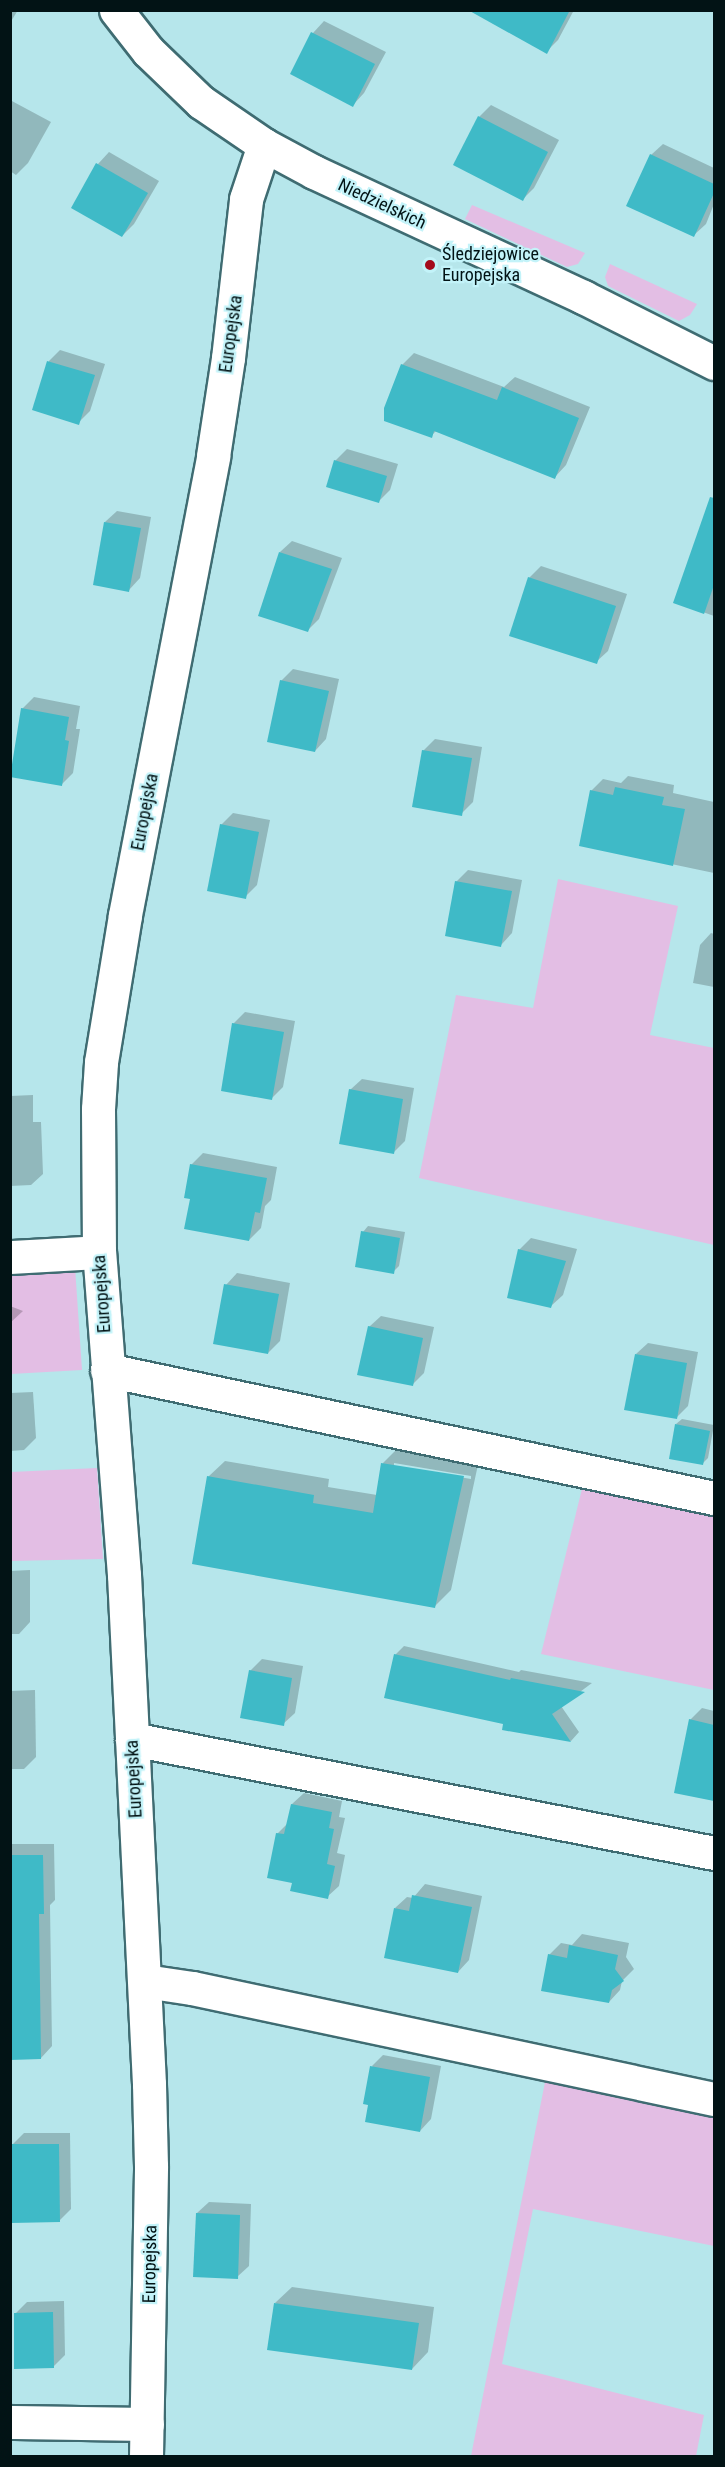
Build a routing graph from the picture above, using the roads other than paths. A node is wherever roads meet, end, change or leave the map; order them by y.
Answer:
1 (116, 10) edge
2 (264, 145) junction
3 (714, 363) edge
4 (99, 1252) junction
5 (10, 1257) edge
6 (107, 1370) junction
7 (714, 1498) edge
8 (132, 1739) junction
9 (714, 1853) edge
10 (145, 1981) junction
11 (714, 2099) edge
12 (10, 2422) edge
13 (147, 2424) junction
14 (146, 2457) edge

1 - 2 street, Niedzielskich
2 - 3 street, Niedzielskich
2 - 4 street, Europejska
4 - 5 street
4 - 6 street, Europejska
6 - 7 street
6 - 8 street, Europejska
8 - 9 street
8 - 10 street, Europejska
10 - 11 street
10 - 13 street, Europejska
12 - 13 street
13 - 14 street, Europejska

